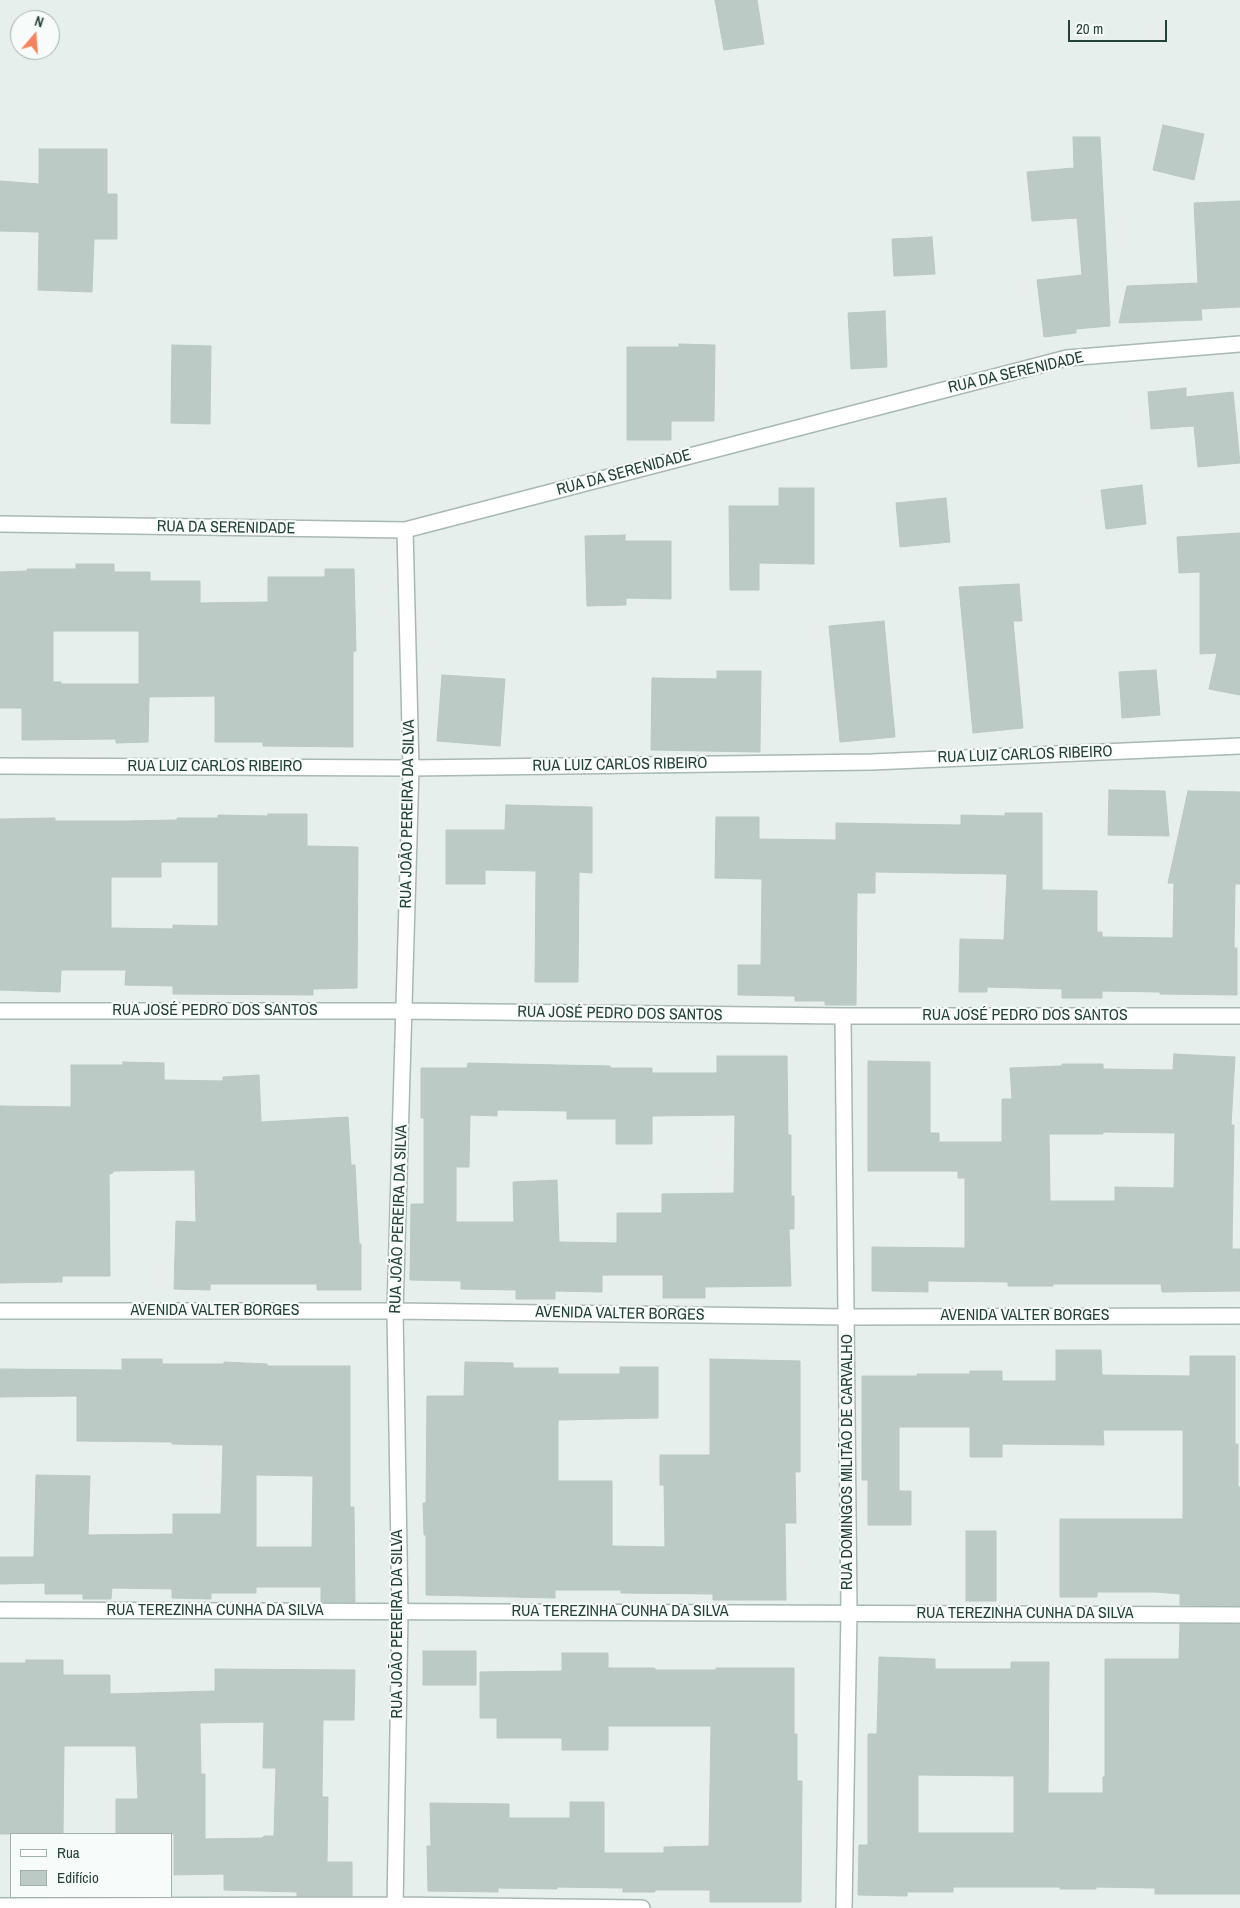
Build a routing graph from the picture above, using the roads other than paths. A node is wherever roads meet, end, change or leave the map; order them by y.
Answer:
1 (1240, 344) edge
2 (0, 524) edge
3 (404, 530) junction
4 (1240, 746) edge
5 (0, 766) edge
6 (411, 768) junction
7 (405, 1011) junction
8 (0, 1012) edge
9 (843, 1016) junction
10 (1240, 1016) edge
11 (0, 1311) edge
12 (396, 1311) junction
13 (1240, 1316) edge
14 (847, 1317) junction
15 (0, 1610) edge
16 (400, 1612) junction
17 (849, 1612) junction
18 (1240, 1615) edge
19 (0, 1906) edge
20 (395, 1907) edge
21 (642, 1908) edge
22 (844, 1908) edge

1 - 3 street, RUA DA SERENIDADE
2 - 3 street, RUA DA SERENIDADE
3 - 6 street, RUA JOÃO PEREIRA DA SILVA
4 - 6 street, RUA LUIZ CARLOS RIBEIRO
5 - 6 street, RUA LUIZ CARLOS RIBEIRO
6 - 7 street, RUA JOÃO PEREIRA DA SILVA
7 - 8 street, RUA JOSÉ PEDRO DOS SANTOS
7 - 9 street, RUA JOSÉ PEDRO DOS SANTOS
7 - 12 street, RUA JOÃO PEREIRA DA SILVA
9 - 10 street, RUA JOSÉ PEDRO DOS SANTOS
9 - 14 street, RUA DOMINGOS MILITÃO DE CARVALHO
11 - 12 street, AVENIDA VALTER BORGES
12 - 14 street, AVENIDA VALTER BORGES
12 - 16 street, RUA JOÃO PEREIRA DA SILVA
13 - 14 street, AVENIDA VALTER BORGES
14 - 17 street, RUA DOMINGOS MILITÃO DE CARVALHO
15 - 16 street, RUA TEREZINHA CUNHA DA SILVA
16 - 17 street, RUA TEREZINHA CUNHA DA SILVA
16 - 20 street, RUA JOÃO PEREIRA DA SILVA
17 - 18 street, RUA TEREZINHA CUNHA DA SILVA
17 - 22 street, RUA DOMINGOS MILITÃO DE CARVALHO
19 - 20 street
20 - 21 street

